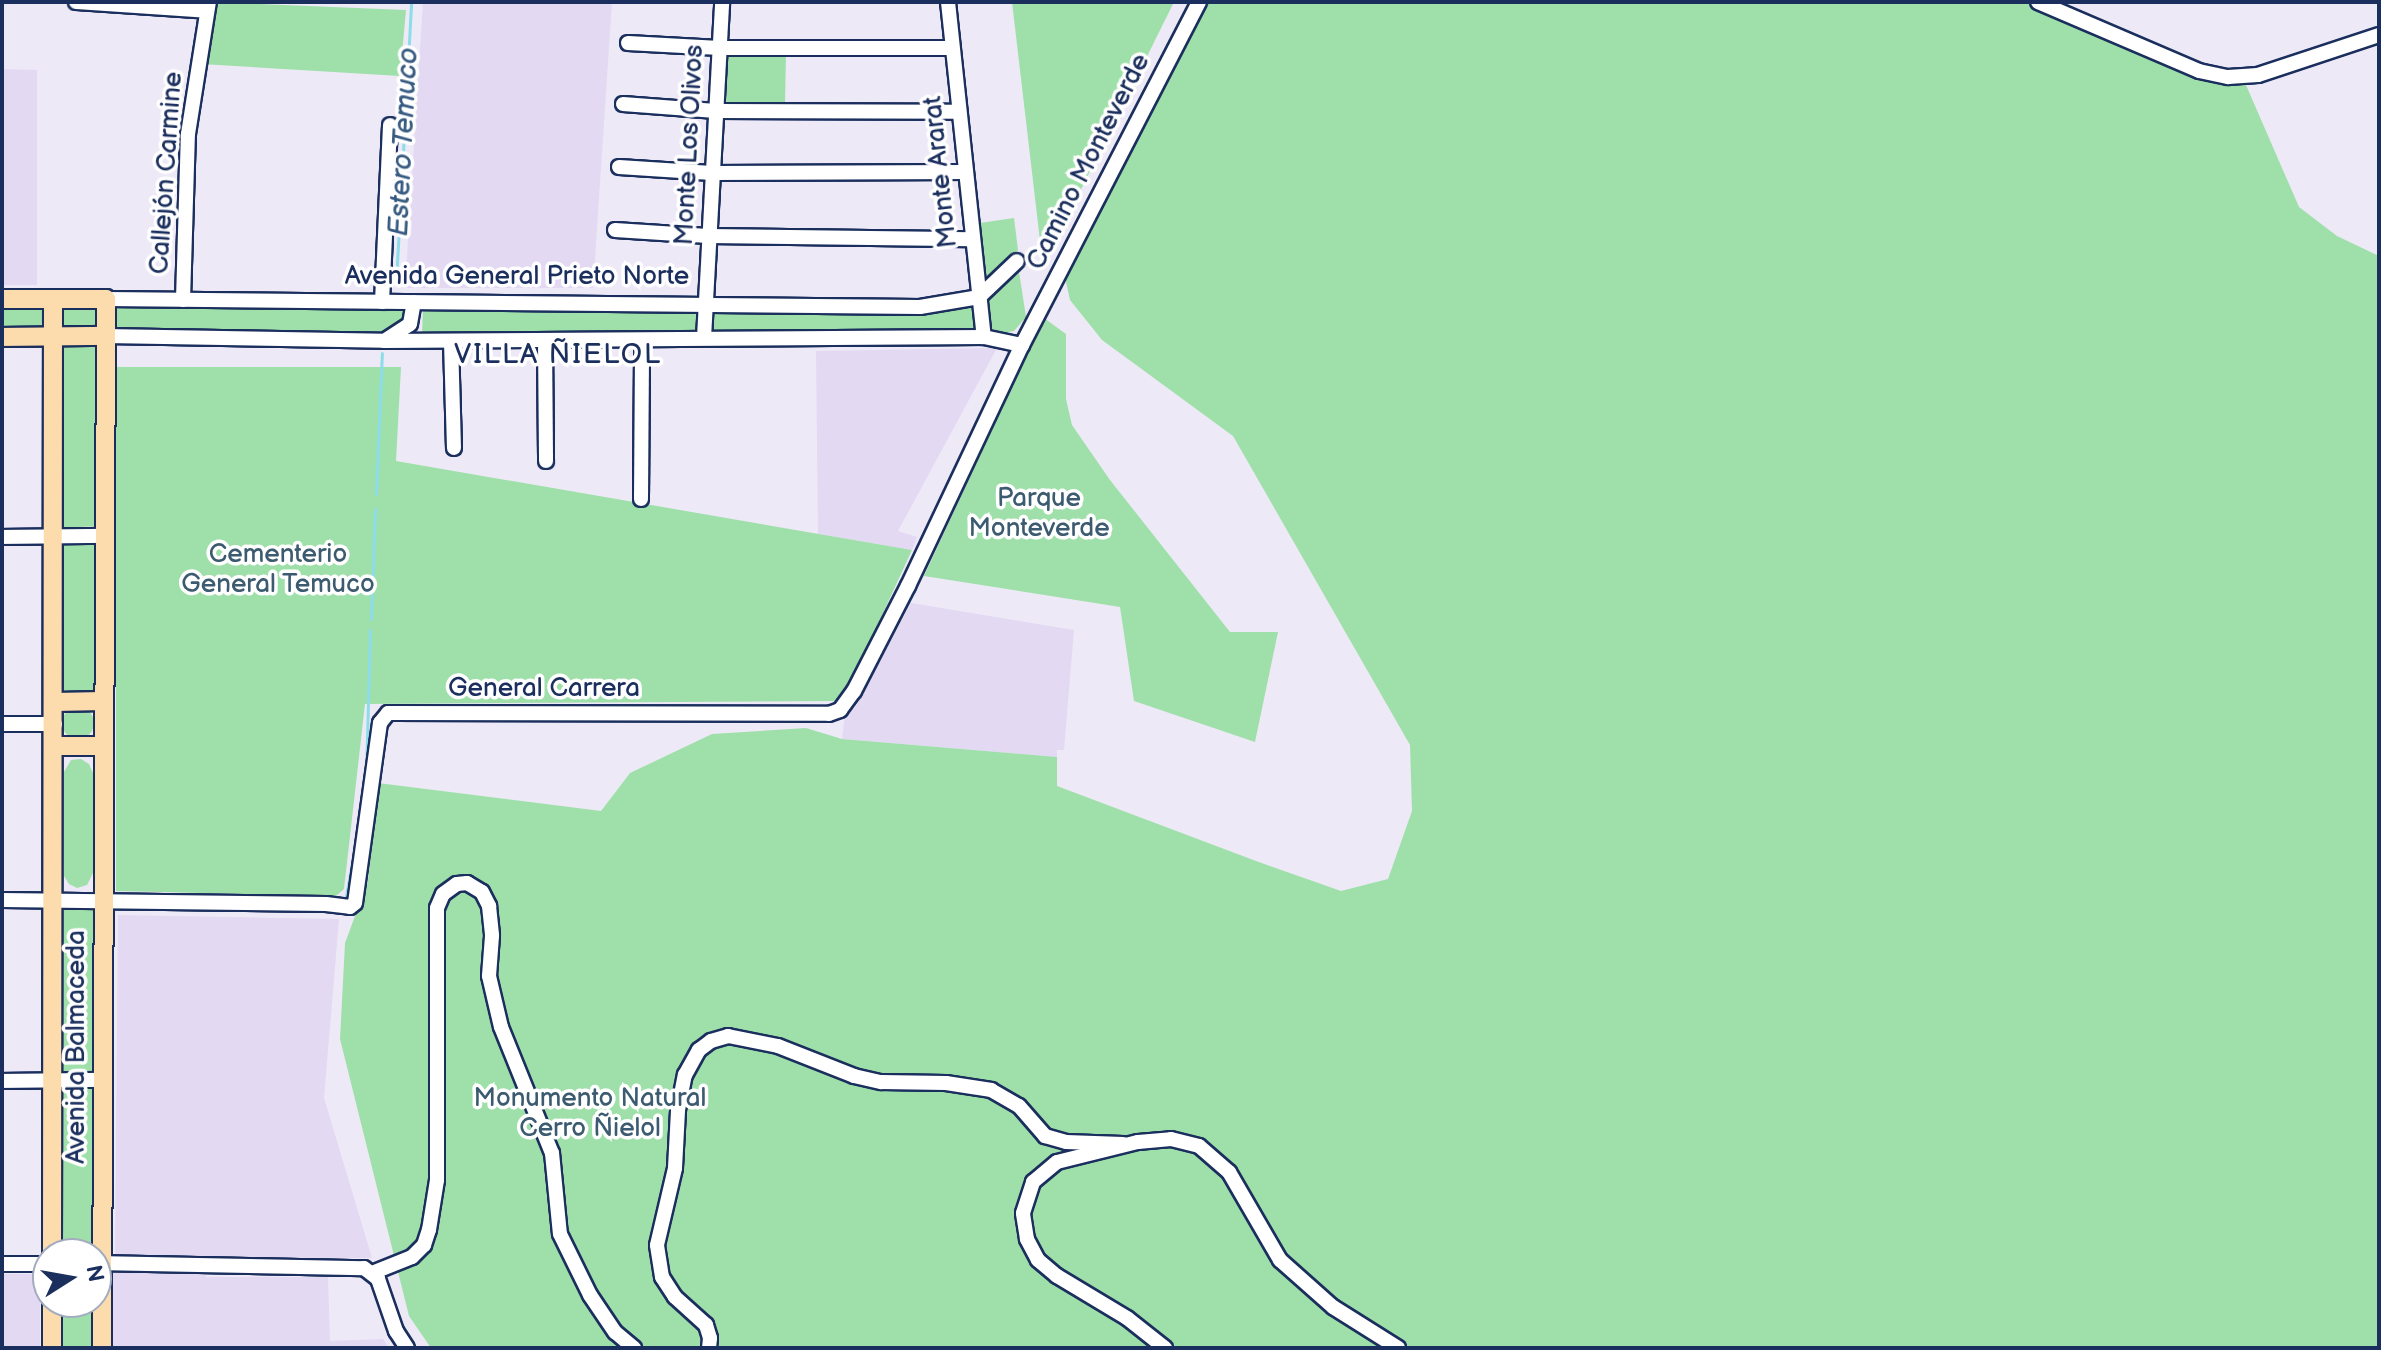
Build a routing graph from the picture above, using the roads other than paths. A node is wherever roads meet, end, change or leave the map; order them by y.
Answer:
1 (76, 2) edge
2 (722, 2) edge
3 (948, 2) edge
4 (1199, 2) edge
5 (2038, 2) edge
6 (208, 7) edge
7 (2379, 35) edge
8 (628, 43) dead end
9 (720, 48) junction
10 (952, 48) junction
11 (623, 104) dead end
12 (716, 111) junction
13 (959, 112) junction
14 (390, 125) dead end
15 (619, 167) dead end
16 (966, 172) junction
17 (712, 173) junction
18 (615, 230) dead end
19 (708, 236) junction
20 (972, 239) junction
21 (1017, 261) dead end
22 (979, 297) junction
23 (2, 299) edge
24 (53, 299) junction
25 (106, 299) junction
26 (183, 300) junction
27 (382, 302) junction
28 (414, 302) junction
29 (704, 304) junction
30 (105, 336) junction
31 (2, 337) edge
32 (53, 337) junction
33 (984, 337) junction
34 (704, 338) junction
35 (642, 340) junction
36 (384, 341) junction
37 (451, 341) junction
38 (545, 341) junction
39 (1022, 345) junction
40 (454, 448) dead end
41 (546, 461) dead end
42 (641, 499) dead end
43 (105, 536) junction
44 (2, 537) edge
45 (54, 537) junction
46 (103, 701) junction
47 (55, 702) junction
48 (2, 724) edge
49 (55, 724) junction
50 (55, 746) junction
51 (103, 746) junction
52 (54, 899) junction
53 (2, 900) edge
54 (103, 900) junction
55 (53, 1080) junction
56 (103, 1080) junction
57 (2, 1081) edge
58 (1123, 1144) junction
59 (52, 1238) edge
60 (100, 1238) edge
61 (112, 1263) edge
62 (2, 1264) edge
63 (32, 1264) edge
64 (372, 1273) junction
65 (52, 1318) edge
66 (101, 1318) edge
67 (52, 1348) edge
68 (102, 1348) edge
69 (407, 1348) edge
70 (634, 1348) edge
71 (709, 1348) edge
72 (1165, 1348) edge
73 (1398, 1348) edge

1 - 6 street
2 - 9 street, Monte Los Olivos
3 - 10 street, Monte Ararat
4 - 39 street, Camino Monteverde
5 - 7 street
6 - 26 street, Callejón Carmine
8 - 9 street
9 - 10 street
9 - 12 street, Monte Los Olivos
10 - 13 street, Monte Ararat
11 - 12 street
12 - 13 street
12 - 17 street, Monte Los Olivos
13 - 16 street, Monte Ararat
14 - 27 street
15 - 17 street
16 - 17 street
16 - 20 street, Monte Ararat
17 - 19 street, Monte Los Olivos
18 - 19 street
19 - 20 street
19 - 29 street, Monte Los Olivos
20 - 22 street, Monte Ararat
21 - 22 street
22 - 29 street, Avenida General Prieto Norte
22 - 33 street, Monte Ararat
23 - 24 main road, Avenida General Prieto Norte
24 - 25 main road, Avenida General Prieto Norte
24 - 32 main road, Avenida Balmaceda
25 - 26 street, Avenida General Prieto Norte
25 - 30 main road, Avenida Balmaceda
26 - 27 street, Avenida General Prieto Norte
27 - 28 street, Avenida General Prieto Norte
28 - 29 street, Avenida General Prieto Norte
28 - 36 street
29 - 34 street, Monte Los Olivos
30 - 32 main road
30 - 36 street
30 - 43 main road, Avenida Balmaceda
31 - 32 main road
32 - 45 main road, Avenida Balmaceda
33 - 34 street
33 - 39 street
34 - 35 street
35 - 38 street
35 - 42 street
36 - 37 street
37 - 38 street
37 - 40 street
38 - 41 street
39 - 54 street, General Carrera
43 - 45 street
43 - 46 main road, Avenida Balmaceda
44 - 45 street
45 - 47 main road, Avenida Balmaceda
46 - 47 main road
46 - 51 main road, Avenida Balmaceda
47 - 49 main road, Avenida Balmaceda
48 - 49 street
49 - 50 main road, Avenida Balmaceda
50 - 51 main road
50 - 52 main road, Avenida Balmaceda
51 - 54 main road, Avenida Balmaceda
52 - 53 street, General Carrera
52 - 54 street, General Carrera
52 - 55 main road, Avenida Balmaceda
54 - 56 main road, Avenida Balmaceda
55 - 56 street
55 - 57 street
55 - 59 main road, Avenida Balmaceda
56 - 60 main road, Avenida Balmaceda
58 - 71 street
58 - 72 street
58 - 73 street
61 - 64 street
62 - 63 street
64 - 69 street
64 - 70 street
65 - 67 main road
66 - 68 main road, Avenida Balmaceda

